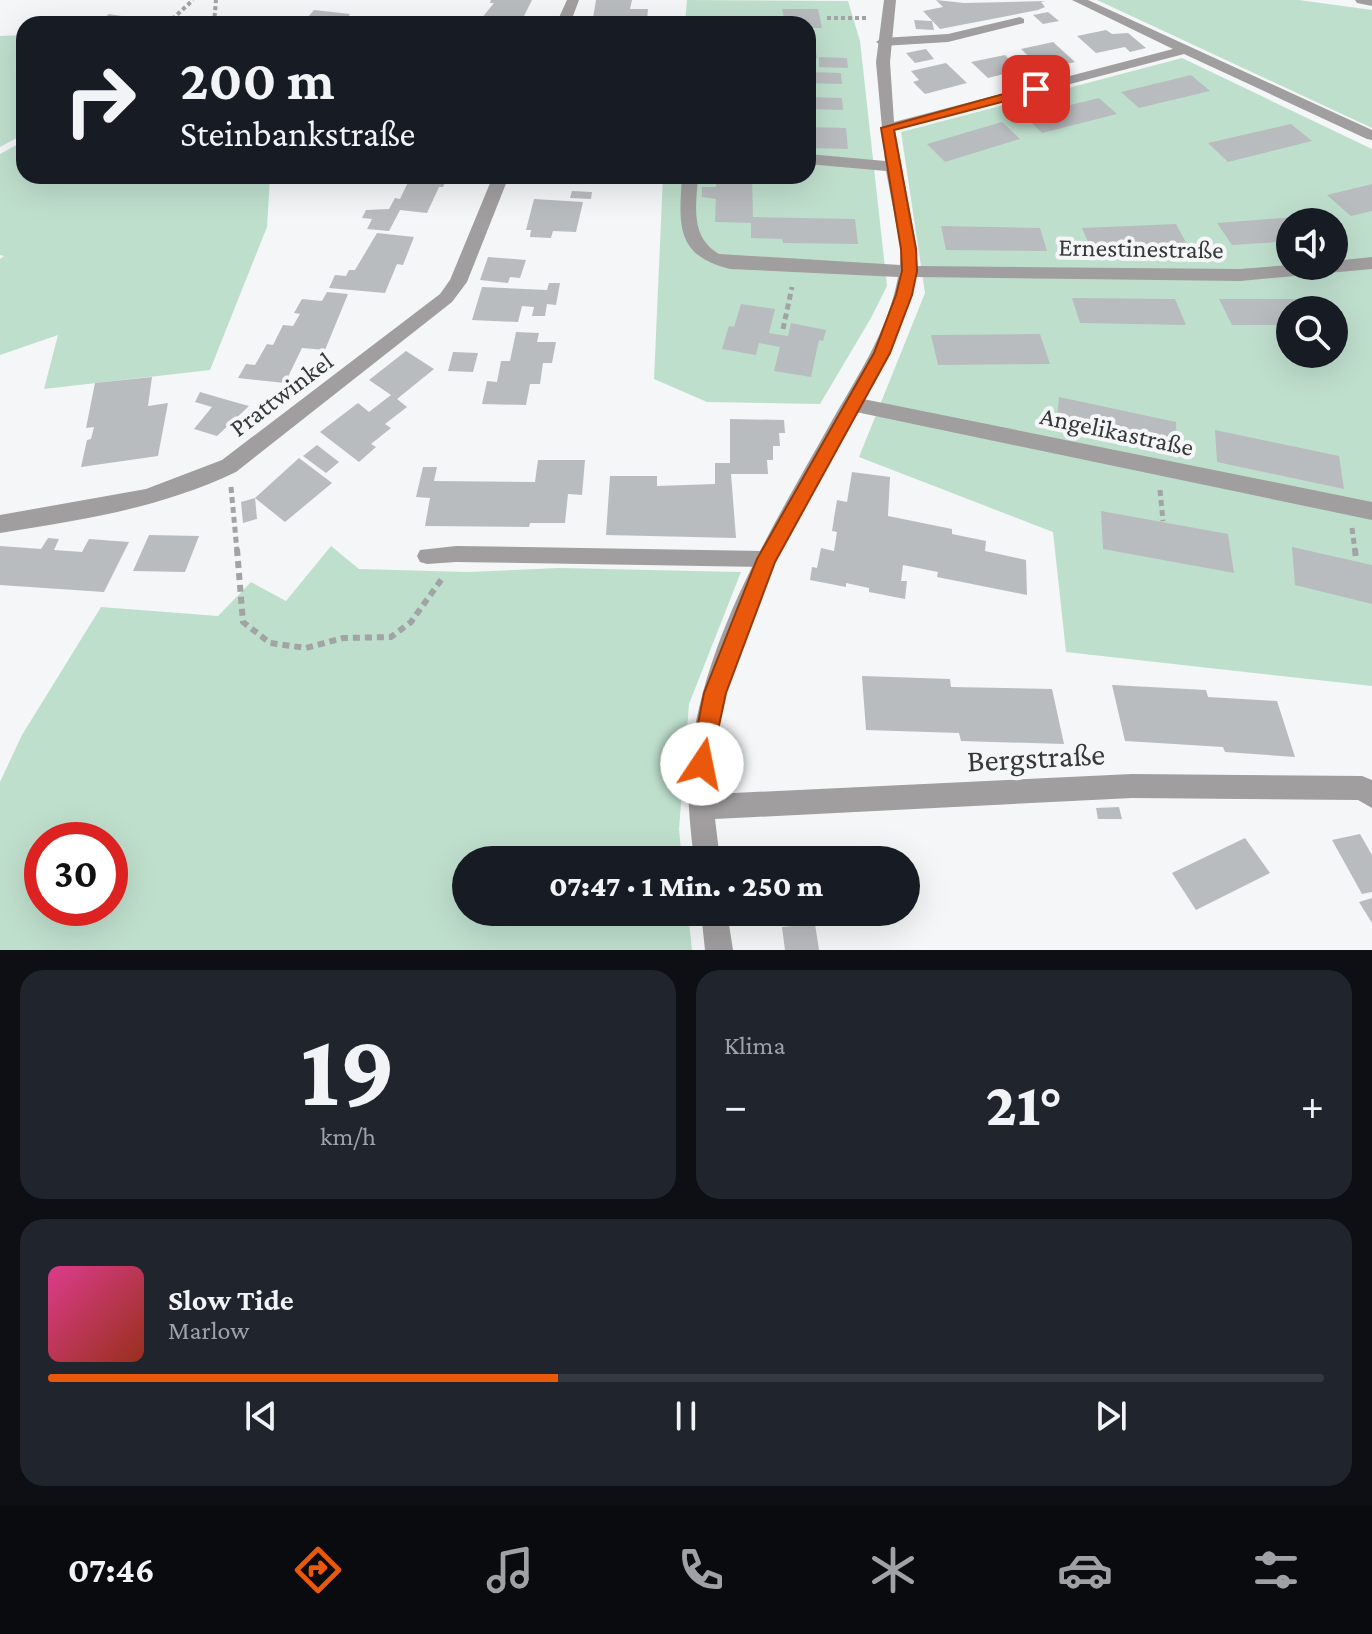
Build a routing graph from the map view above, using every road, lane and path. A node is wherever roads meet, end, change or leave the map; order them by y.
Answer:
1 (193, 0) edge
2 (890, 0) edge
3 (1078, 0) edge
4 (1361, 0) edge
5 (1372, 2) edge
6 (176, 16) edge
7 (827, 18) dead end
8 (885, 20) junction
9 (1020, 21) dead end
10 (882, 42) junction
11 (1184, 50) junction
12 (887, 128) junction
13 (1372, 136) edge
14 (816, 160) edge
15 (894, 167) junction
16 (498, 184) edge
17 (690, 184) edge
18 (1372, 263) edge
19 (796, 267) junction
20 (909, 271) junction
21 (783, 329) dead end
22 (851, 404) junction
23 (229, 466) junction
24 (1372, 511) edge
25 (0, 524) edge
26 (456, 554) junction
27 (427, 556) dead end
28 (767, 559) junction
29 (1372, 796) edge
30 (701, 807) junction
31 (705, 846) edge
32 (716, 926) edge
33 (719, 950) edge

1 - 6 path
2 - 8 street
3 - 11 street
4 - 5 street
7 - 8 path
8 - 10 street
9 - 10 lane
10 - 12 street
11 - 12 street
11 - 13 street
12 - 15 street
14 - 15 street
15 - 20 street
16 - 23 street, Prattwinkel
17 - 19 street
18 - 20 street, Ernestinestraße
19 - 20 street
19 - 21 path
20 - 22 street
22 - 24 street, Angelikastraße
22 - 28 street
23 - 25 street, Prattwinkel
23 - 26 path
26 - 27 lane
26 - 28 lane
28 - 30 street
29 - 30 street, Bergstraße
30 - 31 street
32 - 33 street

